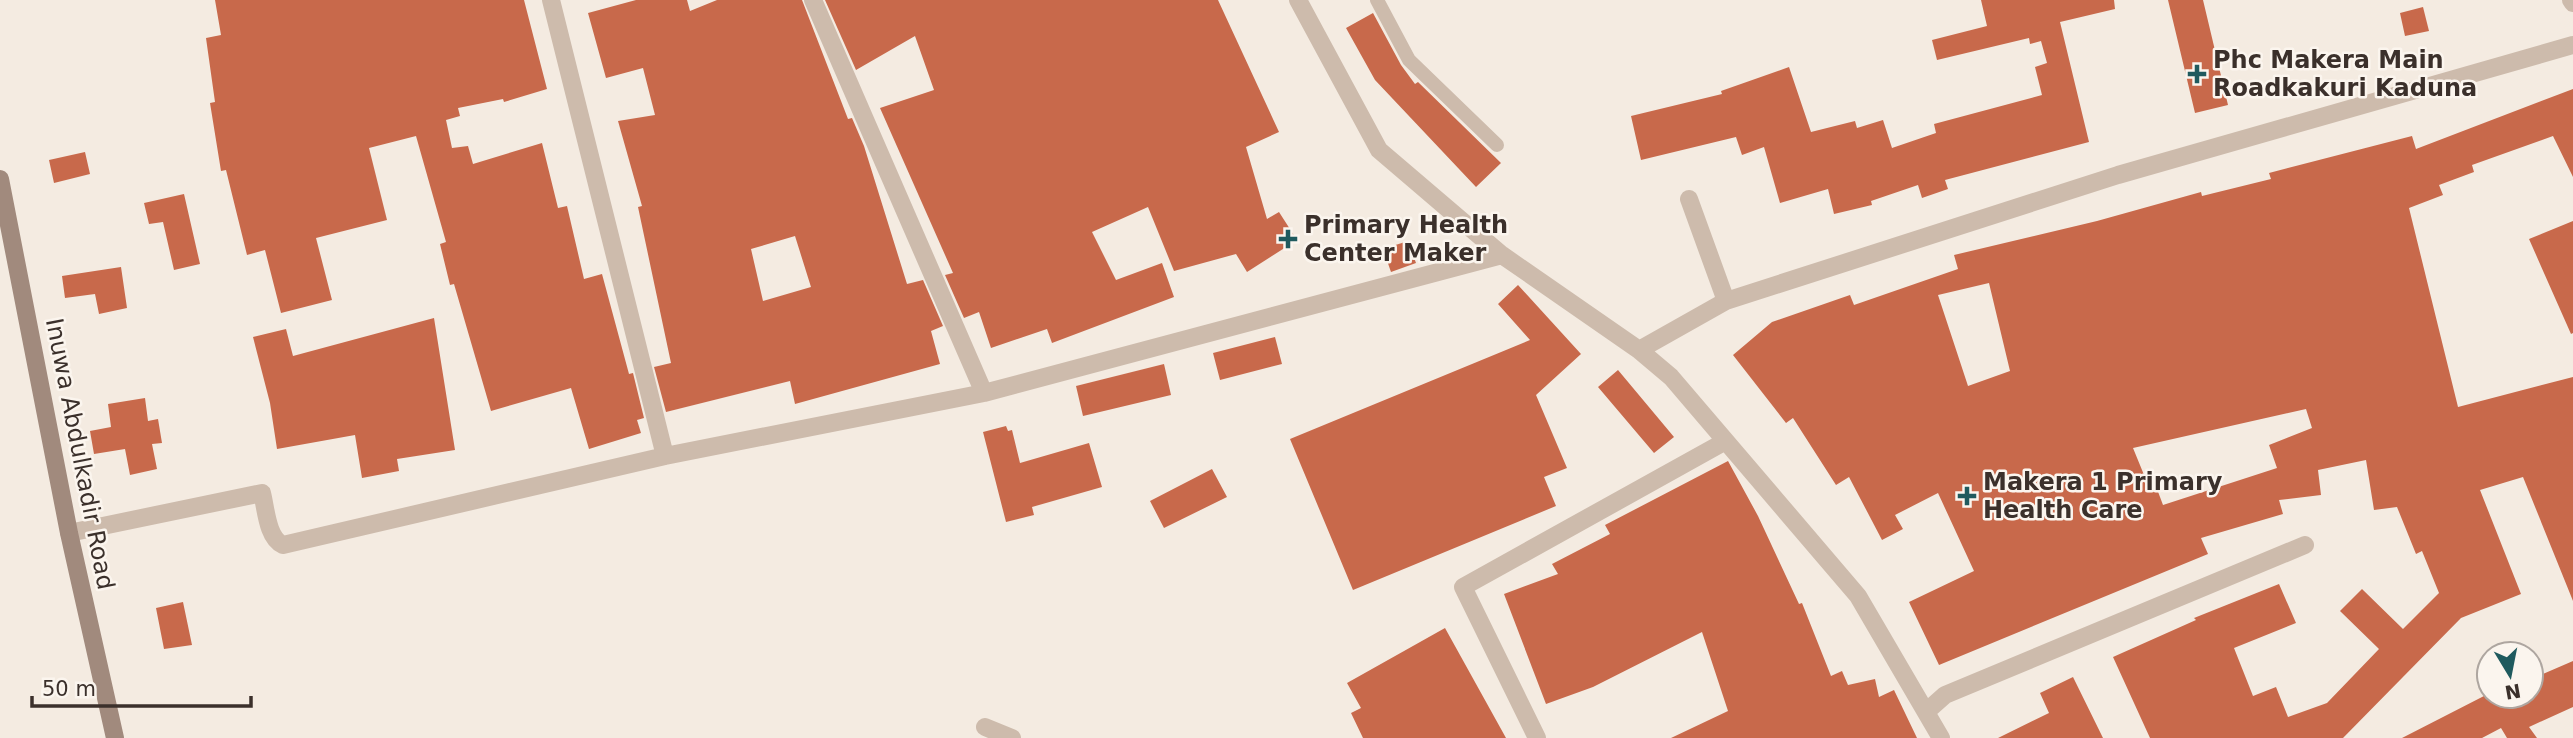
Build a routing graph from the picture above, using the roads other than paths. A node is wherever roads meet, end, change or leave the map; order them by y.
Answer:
1 (551, 0) edge
2 (813, 0) edge
3 (1298, 0) edge
4 (1377, 0) edge
5 (2573, 45) edge
6 (1497, 145) dead end
7 (0, 179) edge
8 (1689, 200) dead end
9 (1503, 255) junction
10 (1726, 301) junction
11 (1639, 351) junction
12 (984, 393) junction
13 (1724, 442) junction
14 (665, 456) junction
15 (69, 533) junction
16 (2305, 545) dead end
17 (1927, 711) junction
18 (985, 727) dead end
19 (115, 738) edge
20 (1012, 738) edge
21 (1537, 738) edge
22 (1941, 738) edge

1 - 14 street
2 - 12 street
3 - 9 street
4 - 6 lane
5 - 10 street
7 - 15 main road, Inuwa Abdulkadir Road
8 - 10 street
9 - 11 street
9 - 12 street
10 - 11 street
11 - 13 street
12 - 14 street
13 - 17 street
13 - 21 street
14 - 15 street
15 - 19 main road, Inuwa Abdulkadir Road
16 - 17 street
17 - 22 street
18 - 20 street

